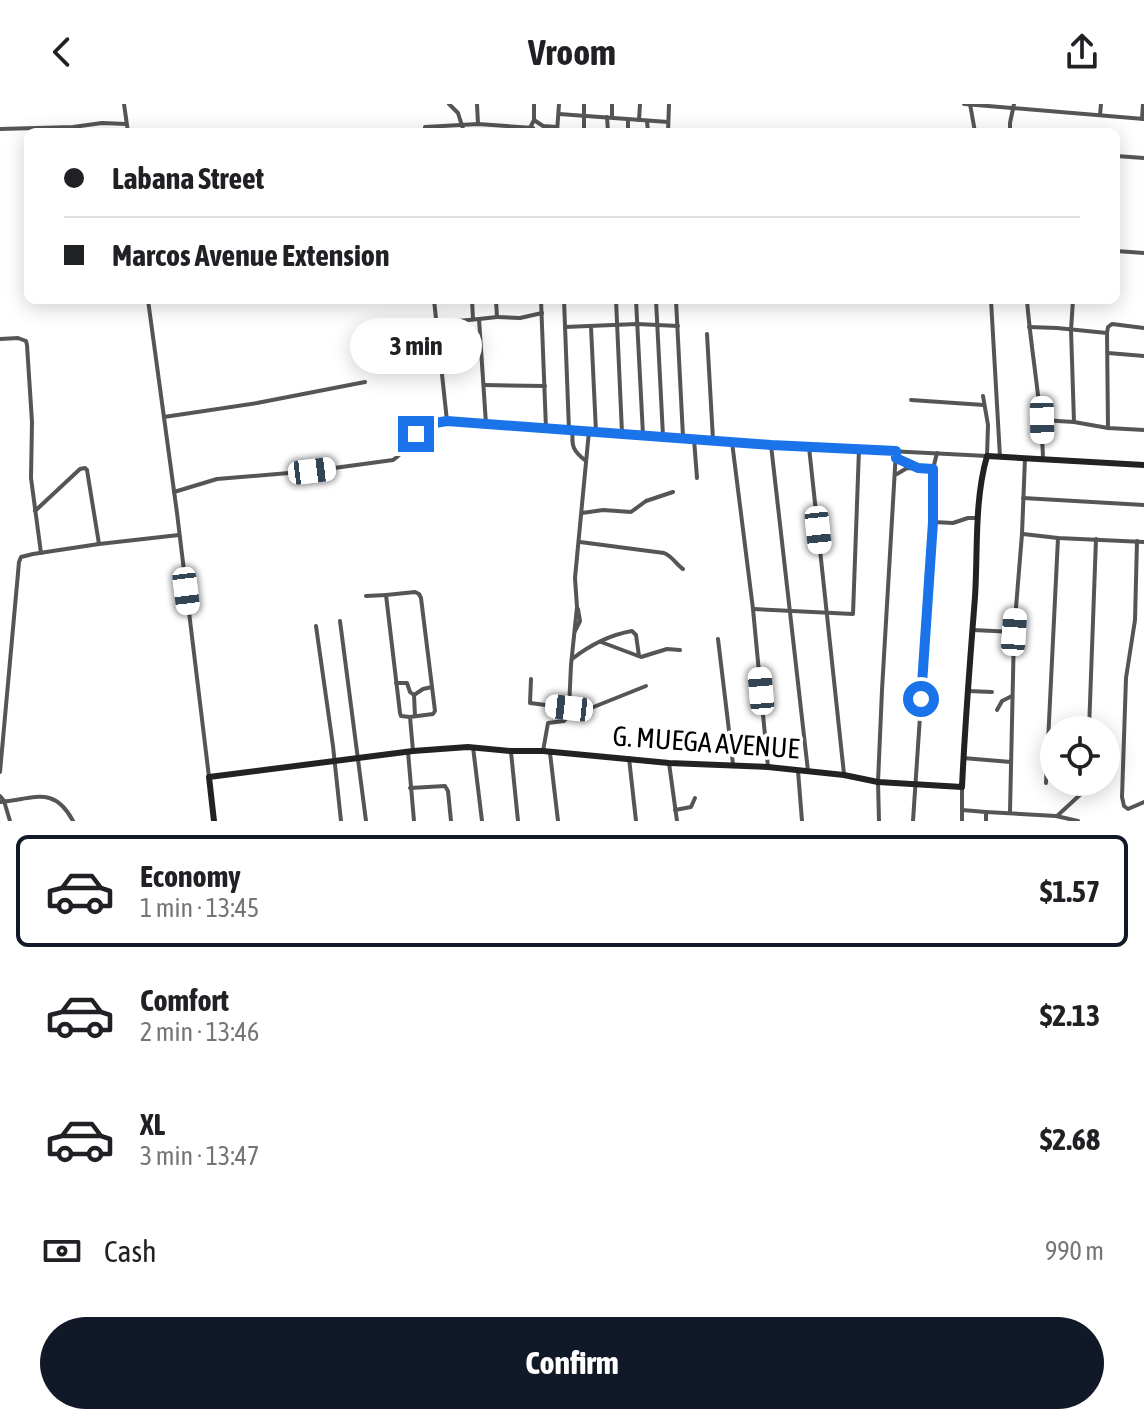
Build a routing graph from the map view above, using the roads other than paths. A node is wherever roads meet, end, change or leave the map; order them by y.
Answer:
1 (124, 104) edge
2 (449, 104) edge
3 (477, 104) edge
4 (534, 104) edge
5 (559, 104) edge
6 (584, 104) edge
7 (612, 104) edge
8 (640, 104) edge
9 (669, 104) edge
10 (968, 104) edge
11 (1057, 104) edge
12 (1101, 104) edge
13 (1143, 104) edge
14 (1014, 106) edge
15 (1057, 112) junction
16 (559, 114) junction
17 (1100, 115) junction
18 (584, 116) junction
19 (610, 117) junction
20 (628, 119) junction
21 (1143, 119) edge
22 (534, 120) junction
23 (639, 120) junction
24 (647, 121) junction
25 (668, 122) junction
26 (126, 124) junction
27 (478, 124) junction
28 (504, 125) joint
29 (24, 128) edge
30 (36, 128) edge
31 (127, 128) edge
32 (425, 128) edge
33 (444, 128) edge
34 (463, 128) edge
35 (466, 128) edge
36 (530, 128) joint
37 (550, 128) edge
38 (557, 128) edge
39 (584, 128) edge
40 (609, 128) edge
41 (628, 128) edge
42 (648, 128) edge
43 (668, 128) edge
44 (974, 128) edge
45 (1010, 128) edge
46 (0, 129) edge
47 (1120, 156) edge
48 (1144, 158) edge
49 (1120, 251) edge
50 (1144, 253) edge
51 (149, 304) edge
52 (435, 304) edge
53 (473, 304) edge
54 (496, 304) edge
55 (541, 304) edge
56 (564, 304) edge
57 (616, 304) edge
58 (636, 304) edge
59 (656, 304) edge
60 (676, 304) edge
61 (991, 304) edge
62 (1027, 304) edge
63 (1073, 304) edge
64 (542, 313) junction
65 (497, 317) junction
66 (476, 319) junction
67 (437, 323) junction
68 (637, 324) junction
69 (618, 326) junction
70 (657, 326) junction
71 (678, 326) junction
72 (565, 327) junction
73 (591, 327) junction
74 (1029, 327) junction
75 (1144, 328) edge
76 (1071, 330) junction
77 (1107, 333) junction
78 (707, 334) dead end
79 (0, 339) edge
80 (1108, 353) junction
81 (1144, 356) edge
82 (365, 382) dead end
83 (484, 385) junction
84 (545, 386) junction
85 (983, 396) dead end
86 (911, 400) dead end
87 (985, 405) junction
88 (164, 417) junction
89 (1042, 420) junction
90 (447, 421) junction
91 (1074, 422) junction
92 (486, 424) junction
93 (1108, 428) junction
94 (546, 429) junction
95 (571, 430) junction
96 (1144, 430) edge
97 (589, 431) junction
98 (596, 432) junction
99 (622, 434) junction
100 (643, 435) junction
101 (663, 436) junction
102 (683, 438) junction
103 (694, 439) junction
104 (713, 440) junction
105 (732, 442) junction
106 (771, 445) junction
107 (809, 447) junction
108 (859, 449) junction
109 (896, 451) junction
110 (937, 453) junction
111 (987, 456) junction
112 (1000, 457) junction
113 (896, 458) junction
114 (1025, 458) junction
115 (1043, 459) junction
116 (586, 461) junction
117 (1144, 465) edge
118 (918, 468) junction
119 (933, 469) junction
120 (895, 476) junction
121 (697, 478) dead end
122 (174, 492) junction
123 (673, 492) dead end
124 (1023, 498) junction
125 (1144, 505) edge
126 (35, 511) junction
127 (582, 513) junction
128 (977, 518) junction
129 (933, 522) junction
130 (1022, 534) junction
131 (179, 535) junction
132 (1058, 538) junction
133 (1096, 539) junction
134 (1137, 541) junction
135 (580, 542) junction
136 (1144, 542) edge
137 (99, 544) junction
138 (41, 553) junction
139 (683, 569) dead end
140 (386, 595) junction
141 (366, 596) dead end
142 (753, 609) junction
143 (790, 612) junction
144 (827, 613) junction
145 (340, 621) dead end
146 (316, 626) dead end
147 (972, 630) junction
148 (1014, 632) junction
149 (718, 639) dead end
150 (599, 641) junction
151 (680, 650) dead end
152 (639, 656) junction
153 (572, 659) junction
154 (531, 679) dead end
155 (396, 683) junction
156 (646, 686) dead end
157 (432, 687) junction
158 (968, 691) junction
159 (992, 692) dead end
160 (414, 695) junction
161 (1012, 696) junction
162 (569, 708) junction
163 (997, 710) dead end
164 (569, 715) junction
165 (1050, 716) edge
166 (1090, 716) edge
167 (412, 717) junction
168 (2, 722) edge
169 (473, 747) junction
170 (511, 751) junction
171 (410, 752) junction
172 (547, 752) junction
173 (359, 758) junction
174 (629, 758) junction
175 (963, 758) junction
176 (333, 761) junction
177 (1011, 762) junction
178 (669, 763) junction
179 (733, 764) junction
180 (768, 767) junction
181 (798, 771) junction
182 (808, 771) junction
183 (0, 772) edge
184 (844, 775) junction
185 (209, 777) junction
186 (878, 782) junction
187 (915, 785) junction
188 (962, 787) junction
189 (410, 788) junction
190 (1079, 796) edge
191 (695, 798) dead end
192 (1, 800) edge
193 (1144, 802) edge
194 (675, 810) junction
195 (962, 810) junction
196 (986, 812) junction
197 (1010, 812) junction
198 (1056, 816) junction
199 (10, 821) edge
200 (73, 821) edge
201 (214, 821) edge
202 (341, 821) edge
203 (366, 821) edge
204 (414, 821) edge
205 (451, 821) edge
206 (482, 821) edge
207 (518, 821) edge
208 (558, 821) edge
209 (636, 821) edge
210 (677, 821) edge
211 (802, 821) edge
212 (879, 821) edge
213 (913, 821) edge
214 (962, 821) edge
215 (986, 821) edge
216 (1078, 821) edge

1 - 26 street
2 - 34 street
3 - 27 street
4 - 22 street
5 - 16 street
6 - 18 street
7 - 19 street
8 - 23 street
9 - 25 street
10 - 14 street
10 - 44 street
11 - 15 street
12 - 17 street
13 - 21 street
14 - 15 street
14 - 45 street
15 - 17 street
16 - 18 street
16 - 38 street
17 - 21 street
18 - 19 street
18 - 39 street
19 - 20 street
19 - 40 street
20 - 23 street
20 - 41 street
22 - 36 street
22 - 37 street
23 - 24 street
24 - 25 street
24 - 42 street
25 - 43 street
26 - 30 street
26 - 31 street
27 - 28 street
27 - 35 street
28 - 36 street
29 - 46 street
32 - 33 street
47 - 48 street
49 - 50 street
51 - 88 street
52 - 67 street
53 - 66 street
54 - 65 street
55 - 64 street
56 - 72 street
57 - 69 street
58 - 68 street
59 - 70 street
60 - 71 street
61 - 112 street
62 - 74 street
63 - 76 street
64 - 65 street
64 - 84 street
65 - 66 street
66 - 67 street
66 - 83 street
67 - 90 street
68 - 69 street
68 - 70 street
68 - 100 street
69 - 73 street
69 - 99 street
70 - 71 street
70 - 101 street
71 - 102 street
72 - 73 street
72 - 95 street
73 - 98 street
74 - 76 street
74 - 89 street
75 - 77 street
76 - 77 street
76 - 91 street
77 - 80 street
78 - 104 street
79 - 126 street
80 - 81 street
80 - 93 street
82 - 88 street
83 - 84 street
83 - 92 street
84 - 94 street
85 - 87 street
86 - 87 street
87 - 111 street
88 - 122 street
89 - 91 street
89 - 115 street
90 - 92 street
90 - 122 street
91 - 93 street
92 - 94 street
93 - 96 street
94 - 95 street
95 - 97 street
95 - 116 street
97 - 98 street
97 - 116 street
98 - 99 street
99 - 100 street
100 - 101 street
101 - 102 street
102 - 103 street
103 - 104 street
103 - 121 street
104 - 105 street
105 - 106 street
105 - 142 street
106 - 107 street
106 - 143 street
107 - 108 street
107 - 144 street
108 - 109 street
108 - 144 street
109 - 110 street
109 - 113 street
110 - 111 street
110 - 119 street
111 - 112 street
111 - 128 street
112 - 114 street
113 - 118 street
113 - 120 street
114 - 115 street
114 - 124 street
115 - 117 street
116 - 127 street
118 - 119 street
118 - 120 street
119 - 129 street
120 - 186 street
122 - 131 street
123 - 127 street
124 - 125 street
124 - 130 street
126 - 137 street
126 - 138 street
127 - 135 street
128 - 129 street
128 - 147 street
129 - 187 street
130 - 132 street
130 - 148 street
131 - 137 street
131 - 185 street
132 - 133 street
132 - 165 street
133 - 134 street
133 - 166 street
134 - 136 street
134 - 193 street
135 - 139 street
135 - 153 street
137 - 138 street
138 - 168 street
140 - 141 street
140 - 155 street
140 - 157 street
142 - 143 street
142 - 180 street
143 - 144 street
143 - 182 street
144 - 184 street
145 - 173 street
146 - 176 street
147 - 148 street
147 - 158 street
148 - 161 street
149 - 179 street
150 - 152 street
150 - 152 street
150 - 153 street
151 - 152 street
153 - 162 street
154 - 162 street
155 - 160 street
155 - 167 street
156 - 164 street
157 - 160 street
157 - 167 street
158 - 159 street
158 - 175 street
160 - 167 street
161 - 163 street
161 - 177 street
162 - 164 street
164 - 172 street
167 - 171 street
168 - 183 street
169 - 170 street, G. MUEGA AVENUE
169 - 171 street, G. MUEGA AVENUE
169 - 206 street
170 - 172 street, G. MUEGA AVENUE
170 - 207 street
171 - 173 street, G. MUEGA AVENUE
171 - 189 street
172 - 174 street, G. MUEGA AVENUE
172 - 208 street
173 - 176 street, G. MUEGA AVENUE
173 - 203 street
174 - 178 street, G. MUEGA AVENUE
174 - 209 street
175 - 177 street
175 - 188 street
176 - 185 street, G. MUEGA AVENUE
176 - 202 street
177 - 197 street
178 - 179 street, G. MUEGA AVENUE
178 - 194 street
179 - 180 street, G. MUEGA AVENUE
180 - 181 street, G. MUEGA AVENUE
181 - 182 street, G. MUEGA AVENUE
181 - 211 street
182 - 184 street, G. MUEGA AVENUE
184 - 186 street, G. MUEGA AVENUE
185 - 201 street
186 - 187 street, G. MUEGA AVENUE
186 - 212 street
187 - 188 street, G. MUEGA AVENUE
187 - 213 street
188 - 195 street
189 - 204 street
189 - 205 street
190 - 198 street
191 - 194 street
192 - 199 street
192 - 200 street
194 - 210 street
195 - 196 street
195 - 214 street
196 - 197 street
196 - 215 street
197 - 198 street
198 - 216 street

